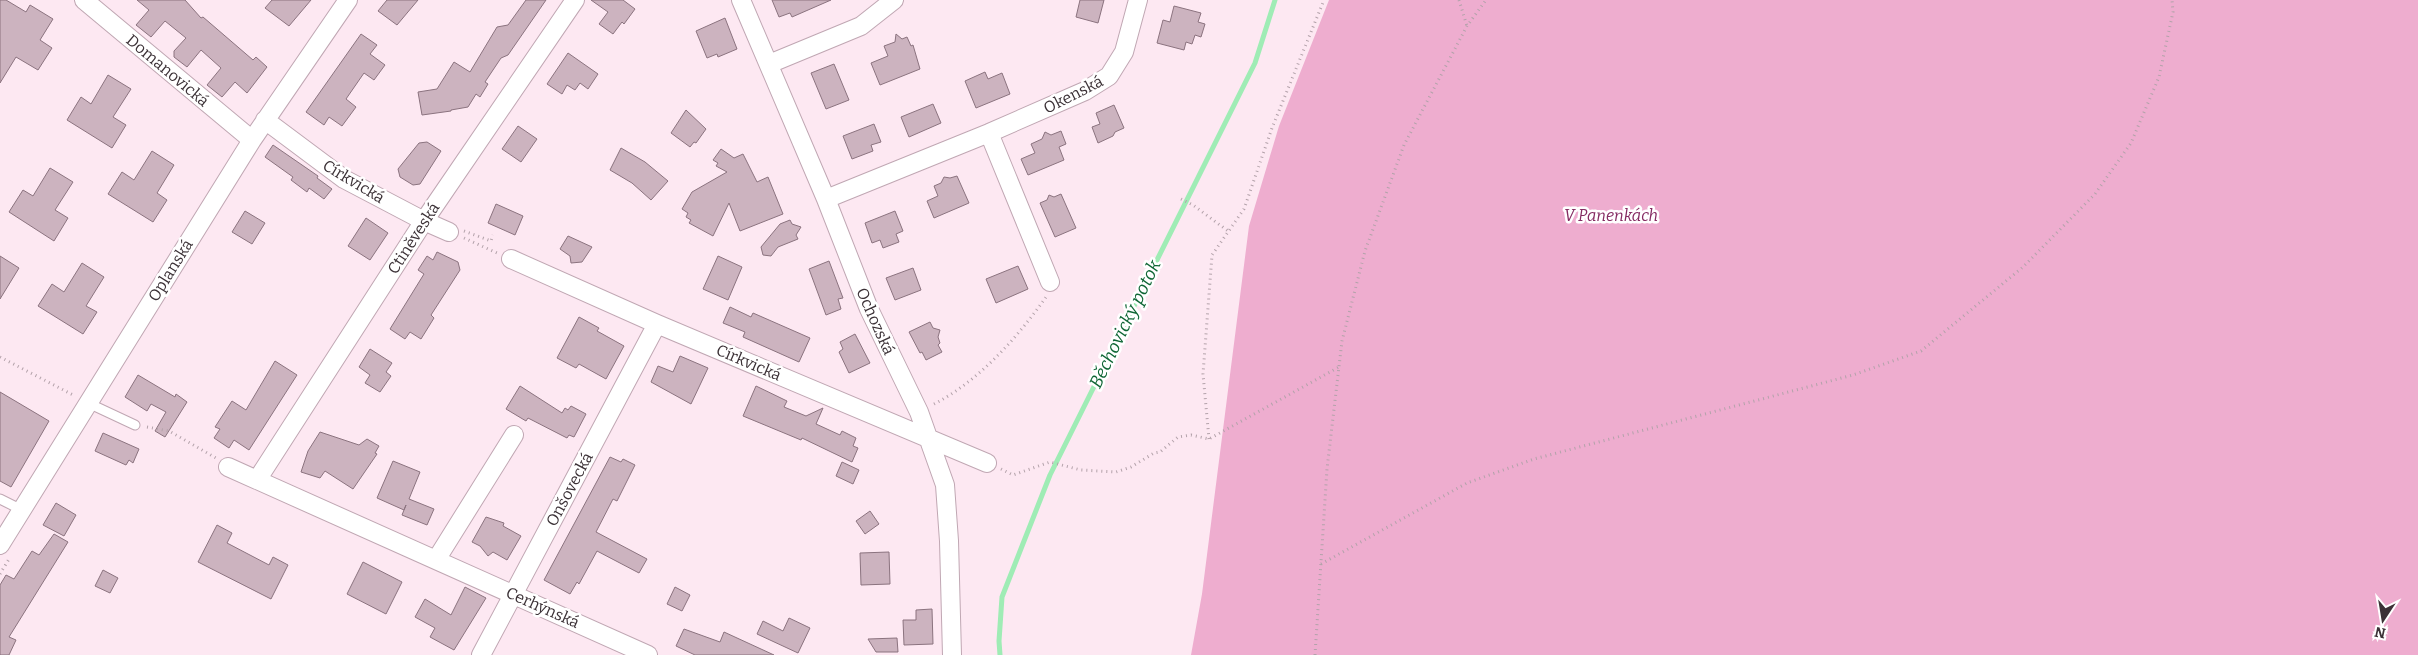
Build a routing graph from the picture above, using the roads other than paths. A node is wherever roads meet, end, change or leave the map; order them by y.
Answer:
1 (84, 0) edge
2 (348, 0) edge
3 (575, 0) edge
4 (742, 0) edge
5 (894, 0) edge
6 (1138, 0) edge
7 (769, 64) junction
8 (265, 120) junction
9 (989, 133) junction
10 (252, 140) junction
11 (826, 199) junction
12 (424, 221) junction
13 (449, 232) road end
14 (511, 259) road end
15 (1050, 282) road end
16 (657, 324) junction
17 (88, 403) junction
18 (135, 425) road end
19 (514, 436) dead end
20 (928, 438) junction
21 (987, 463) road end
22 (228, 467) road end
23 (257, 480) junction
24 (0, 499) edge
25 (22, 510) junction
26 (0, 545) edge
27 (436, 560) junction
28 (514, 593) junction
29 (481, 655) edge
30 (648, 655) edge
31 (952, 655) edge

1 - 10 street, Domanovická
2 - 8 street, Oplanská
3 - 12 street, Ctiněveská
4 - 7 street, Ochozská
5 - 7 street
6 - 9 street, Okenská
7 - 11 street, Ochozská
8 - 10 street, Oplanská
8 - 12 street, Církvická
9 - 11 street, Okenská
9 - 15 street
10 - 17 street, Oplanská
11 - 20 street, Ochozská
12 - 13 street, Církvická
12 - 23 street, Ctiněveská
14 - 16 street, Církvická
16 - 20 street, Církvická
16 - 28 street, Onšovecká
17 - 18 lane
17 - 25 street, Oplanská
19 - 27 street
20 - 21 street, Církvická
20 - 31 street, Ochozská
22 - 23 street, Cerhýnská
23 - 27 street, Cerhýnská
24 - 25 lane
25 - 26 street, Oplanská
27 - 28 street, Cerhýnská
28 - 29 street, Onšovecká
28 - 30 street, Cerhýnská

